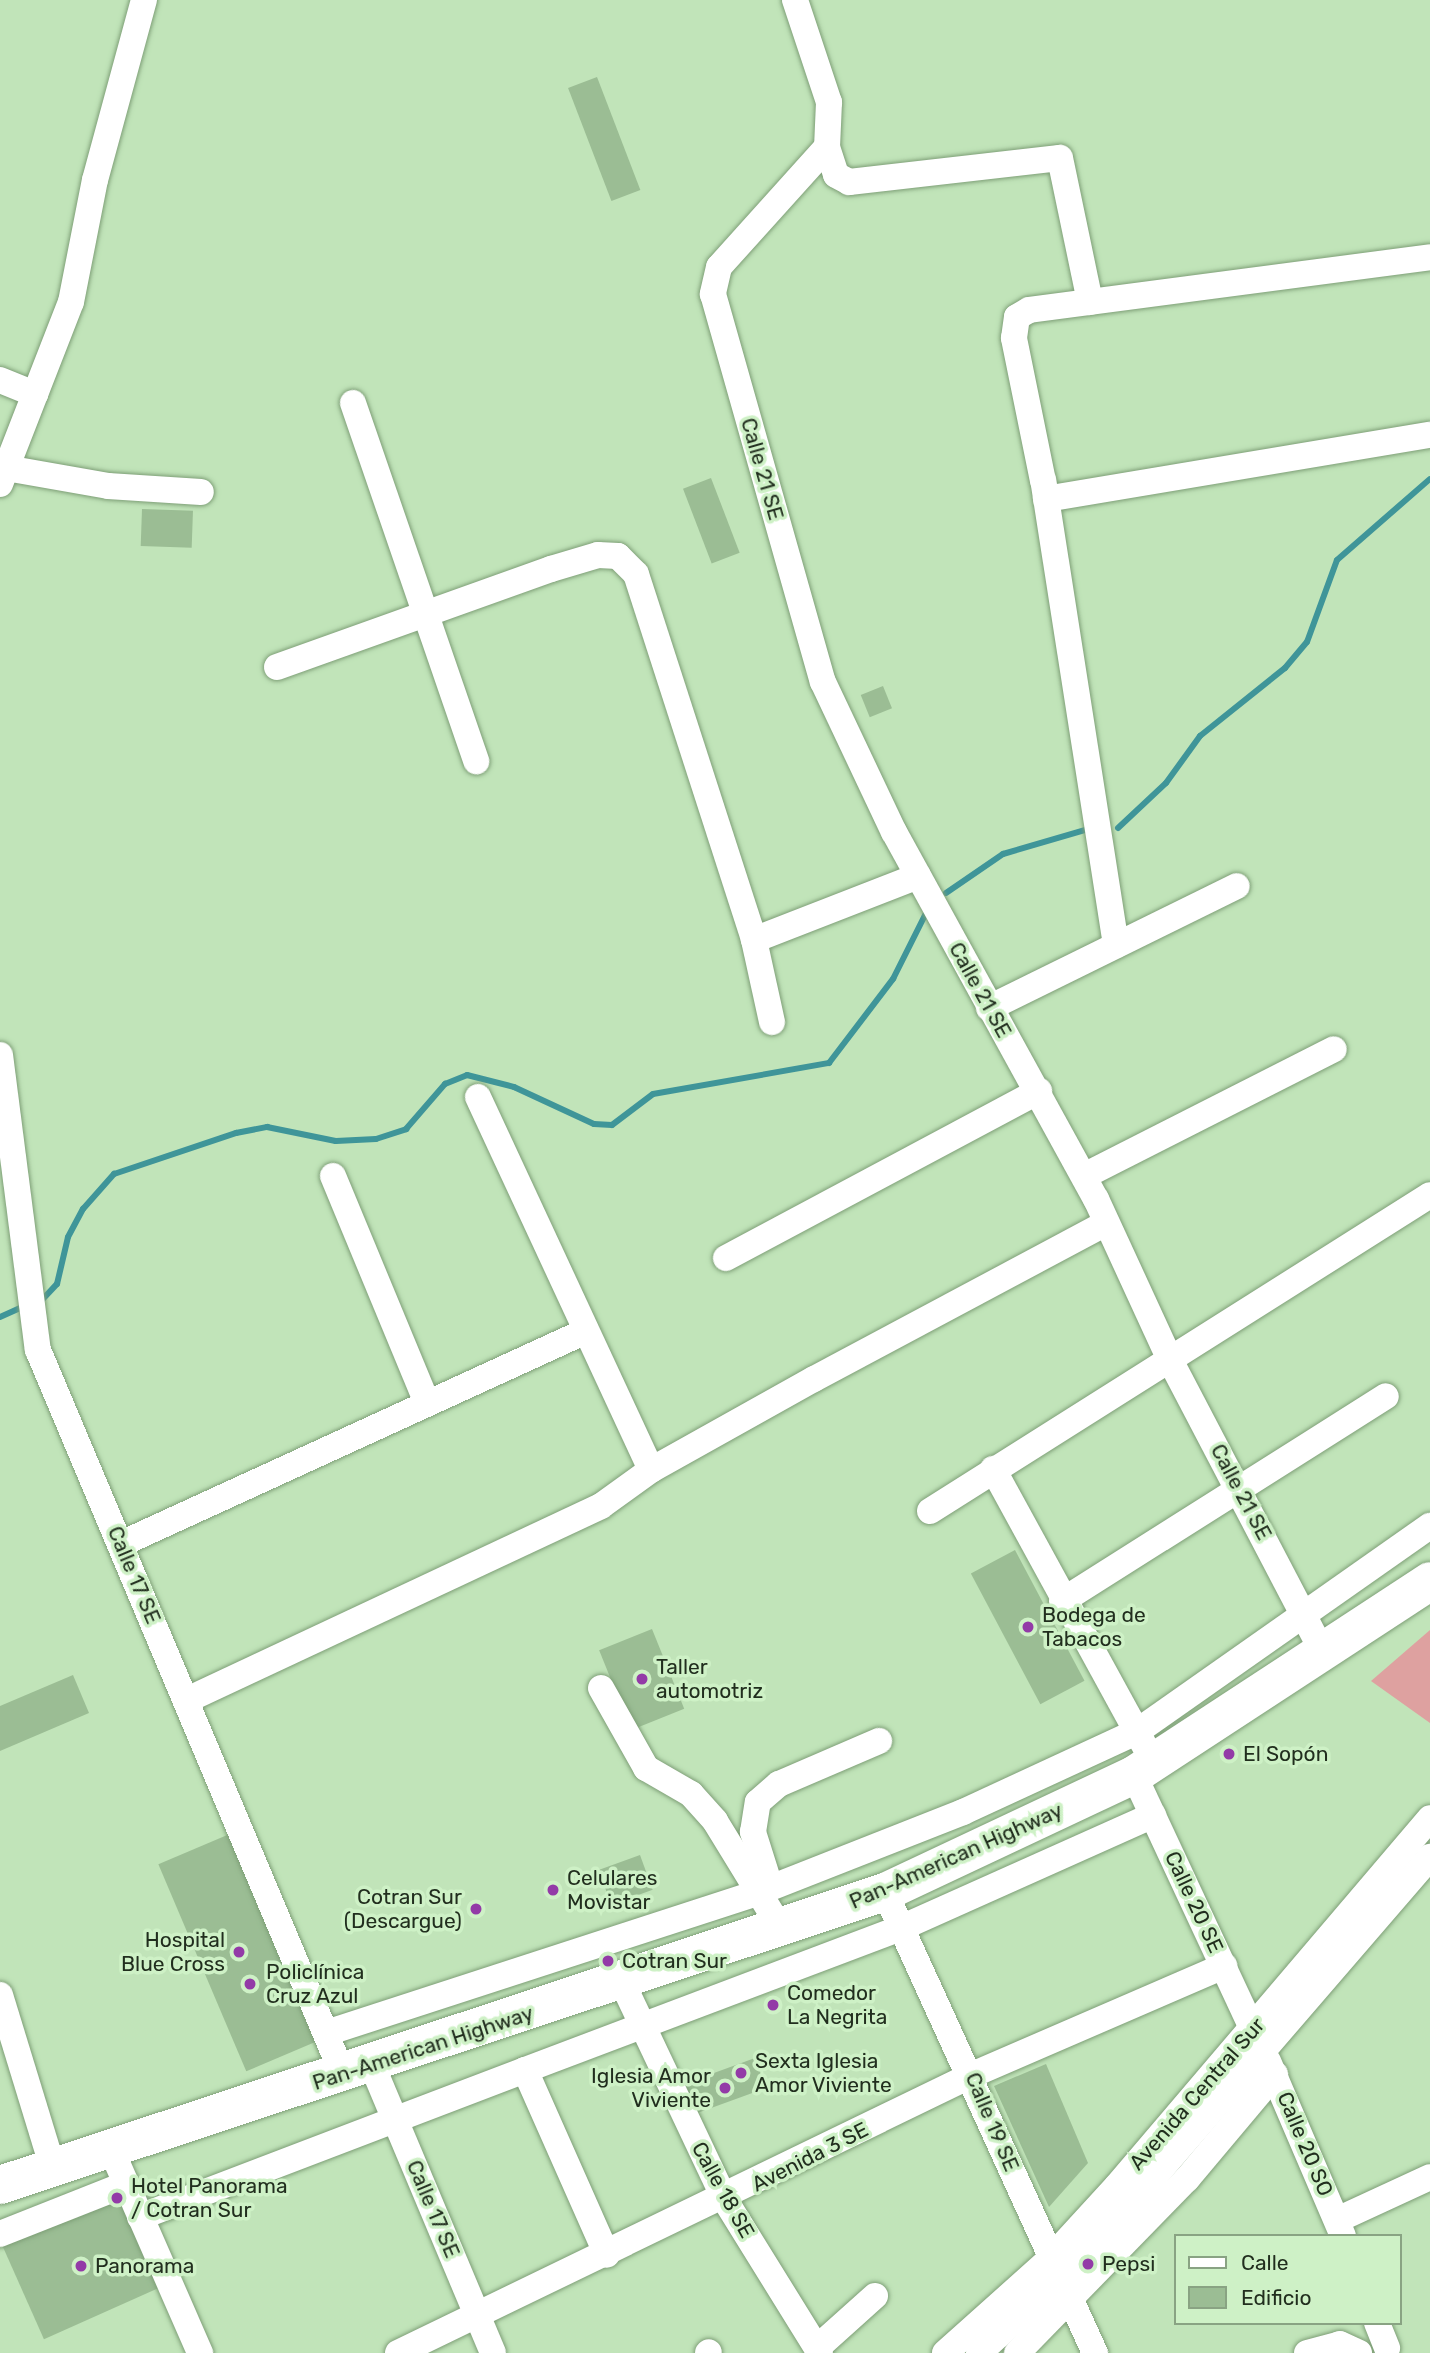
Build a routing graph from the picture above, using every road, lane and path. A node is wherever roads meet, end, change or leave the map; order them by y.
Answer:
1 (144, 0) edge
2 (795, 0) edge
3 (827, 147) junction
4 (1430, 257) edge
5 (1090, 302) junction
6 (0, 380) edge
7 (35, 394) junction
8 (353, 403) dead end
9 (1430, 435) edge
10 (3, 476) edge
11 (201, 492) dead end
12 (1046, 499) junction
13 (421, 615) junction
14 (277, 667) dead end
15 (475, 761) dead end
16 (918, 876) junction
17 (1237, 886) dead end
18 (754, 940) junction
19 (1116, 945) junction
20 (989, 1008) junction
21 (772, 1022) dead end
22 (1334, 1049) dead end
23 (0, 1055) edge
24 (1039, 1091) junction
25 (478, 1097) dead end
26 (333, 1175) dead end
27 (1084, 1176) junction
28 (1430, 1195) edge
29 (1103, 1224) junction
30 (726, 1258) dead end
31 (586, 1331) junction
32 (1169, 1358) junction
33 (1387, 1396) dead end
34 (426, 1400) junction
35 (993, 1469) junction
36 (651, 1470) junction
37 (1239, 1487) junction
38 (930, 1511) dead end
39 (1430, 1526) edge
40 (121, 1544) junction
41 (1430, 1581) edge
42 (1062, 1601) junction
43 (1305, 1616) junction
44 (1324, 1654) junction
45 (601, 1688) dead end
46 (187, 1700) junction
47 (879, 1741) dead end
48 (1142, 1757) junction
49 (1153, 1815) junction
50 (1430, 1818) edge
51 (1430, 1859) edge
52 (765, 1890) junction
53 (885, 1892) junction
54 (780, 1927) junction
55 (903, 1927) junction
56 (1224, 1966) junction
57 (622, 1982) junction
58 (0, 1995) edge
59 (641, 2027) junction
60 (326, 2033) junction
61 (1264, 2052) junction
62 (358, 2070) junction
63 (525, 2070) junction
64 (972, 2075) junction
65 (394, 2116) junction
66 (111, 2150) junction
67 (53, 2168) junction
68 (1430, 2177) edge
69 (126, 2184) junction
70 (0, 2185) edge
71 (725, 2200) junction
72 (140, 2217) junction
73 (1340, 2228) edge
74 (0, 2234) edge
75 (607, 2255) junction
76 (1059, 2279) junction
77 (875, 2296) dead end
78 (478, 2316) junction
79 (1378, 2325) edge
80 (1387, 2348) dead end
81 (819, 2350) edge
82 (200, 2353) edge
83 (398, 2353) edge
84 (493, 2353) edge
85 (945, 2353) edge
86 (979, 2353) edge
87 (1017, 2353) edge
88 (1095, 2353) edge
89 (1307, 2353) edge
90 (1359, 2353) edge

1 - 7 street
2 - 3 street
3 - 5 street
3 - 16 street, Calle 21 SE
4 - 5 street
5 - 12 street
6 - 7 street
7 - 10 street
8 - 13 street
9 - 12 street
10 - 11 street
12 - 19 street
13 - 14 street
13 - 15 street
13 - 18 street
16 - 18 street
16 - 20 street, Calle 21 SE
17 - 19 street
18 - 21 street
19 - 20 street
20 - 24 street, Calle 21 SE
22 - 27 street
23 - 40 street, Calle 17 SE
24 - 27 street, Calle 21 SE
24 - 30 street
25 - 31 street
26 - 34 street
27 - 29 street, Calle 21 SE
28 - 32 street
29 - 32 street, Calle 21 SE
29 - 36 street
31 - 34 street
31 - 36 street
32 - 35 street
32 - 37 street, Calle 21 SE
33 - 37 street
34 - 40 street
35 - 38 street
35 - 42 street, Calle 20 SE
36 - 46 street
37 - 42 street
37 - 43 street, Calle 21 SE
39 - 43 street
40 - 46 street, Calle 17 SE
41 - 44 highway, Pan-American Highway
42 - 48 street, Calle 20 SE
43 - 44 street, Calle 21 SE
43 - 48 street
44 - 48 highway, Pan-American Highway
45 - 52 street
46 - 60 street, Calle 17 SE
47 - 52 street
48 - 49 street, Calle 20 SE
48 - 52 street
48 - 53 highway, Pan-American Highway
49 - 55 street
49 - 56 street, Calle 20 SE
50 - 61 street, Avenida Central Sur
51 - 61 street, Avenida Central Sur
52 - 54 street
52 - 60 street
53 - 54 highway, Pan-American Highway
53 - 55 street, Calle 19 SE
54 - 57 highway, Pan-American Highway
55 - 59 street
55 - 64 street, Calle 19 SE
56 - 61 street, Calle 20 SE
56 - 64 street, Avenida 3 SE
57 - 59 street, Calle 18 SE
57 - 62 highway, Pan-American Highway
58 - 67 street
59 - 63 street
59 - 71 street, Calle 18 SE
60 - 62 street, Calle 17 SE
61 - 73 street, Calle 20 SO
61 - 76 street, Avenida Central Sur
61 - 76 street
62 - 65 street, Calle 17 SE
62 - 66 highway, Pan-American Highway
63 - 65 street
63 - 75 street
64 - 71 street, Avenida 3 SE
64 - 76 street, Calle 19 SE
65 - 72 street
65 - 78 street, Calle 17 SE
66 - 67 highway, Pan-American Highway
66 - 69 street
67 - 70 highway, Pan-American Highway
68 - 73 street
69 - 72 street
69 - 74 street
71 - 75 street, Avenida 3 SE
71 - 81 street, Calle 18 SE
72 - 82 street
75 - 78 street, Avenida 3 SE
76 - 85 street, Avenida Central Sur
76 - 86 street, Avenida Central Sur
76 - 87 street
76 - 88 street, Calle 19 SE
77 - 81 street
78 - 83 street, Avenida 3 SE
78 - 84 street, Calle 17 SE
79 - 80 street
89 - 90 street

